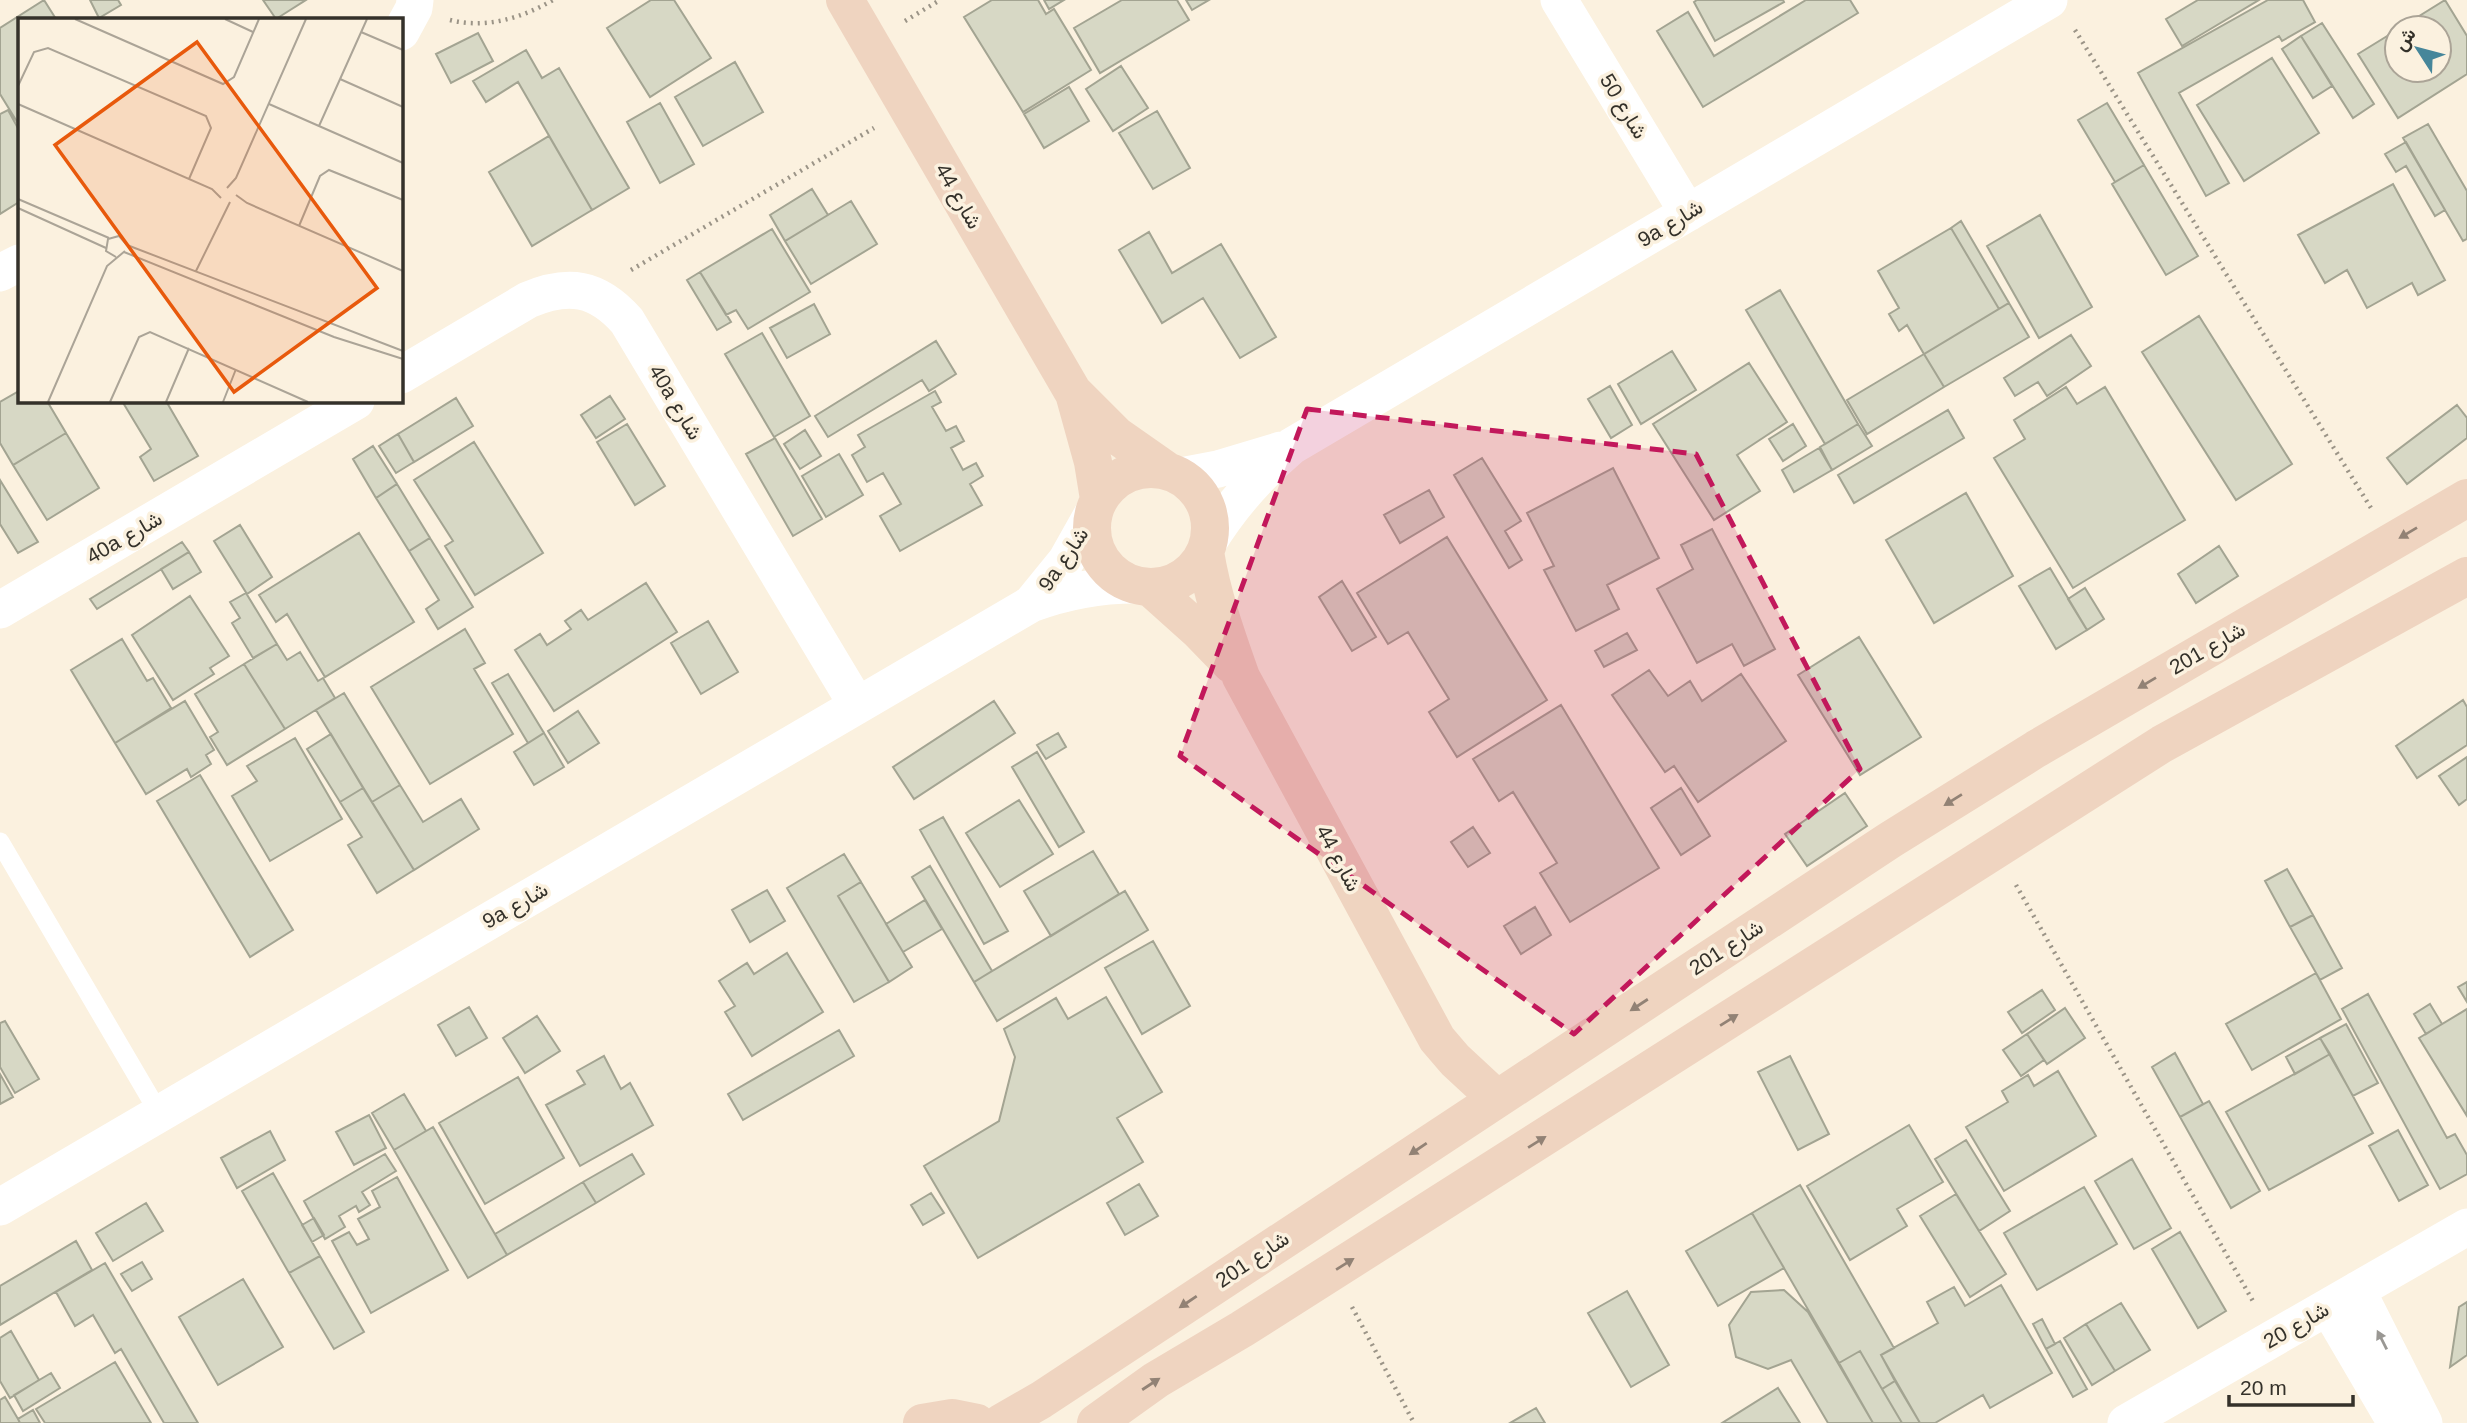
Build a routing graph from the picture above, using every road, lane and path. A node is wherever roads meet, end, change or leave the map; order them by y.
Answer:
1 (553, 0) edge
2 (845, 0) edge
3 (1559, 0) edge
4 (2059, 12) edge
5 (410, 13) edge
6 (908, 108) junction
7 (1688, 213) junction
8 (18, 263) edge
9 (0, 273) edge
10 (601, 298) junction
11 (402, 374) edge
12 (1073, 392) junction
13 (354, 402) edge
14 (1292, 446) junction
15 (1173, 473) junction
16 (2467, 498) edge
17 (1096, 506) junction
18 (2393, 542) junction
19 (1207, 547) junction
20 (2467, 576) edge
21 (1143, 586) junction
22 (1031, 604) junction
23 (0, 610) edge
24 (1241, 677) junction
25 (857, 705) junction
26 (0, 842) edge
27 (1997, 850) junction
28 (1437, 1039) junction
29 (1496, 1098) junction
30 (159, 1113) junction
31 (1449, 1129) junction
32 (0, 1207) edge
33 (2467, 1227) edge
34 (2342, 1299) junction
35 (1348, 1300) dead end
36 (2273, 1338) junction
37 (922, 1423) edge
38 (977, 1423) edge
39 (1001, 1423) edge
40 (1096, 1423) edge
41 (1414, 1423) edge
42 (2126, 1423) edge
43 (2396, 1423) edge
44 (2424, 1423) edge

1 - 5 path
2 - 6 street, شارع 44
3 - 7 street, شارع 50
4 - 7 street, 9a شارع
4 - 18 path
6 - 10 path
6 - 12 street, شارع 44
7 - 14 street, 9a شارع
8 - 9 street
10 - 11 street, 40a شارع
10 - 25 street, 40a شارع
12 - 15 street, شارع 44
12 - 17 street, شارع 44
13 - 23 street, 40a شارع
14 - 15 street, 9a شارع
14 - 19 street, 9a شارع
15 - 17 street
15 - 19 street
16 -> 18 street, شارع 201
17 - 21 street
17 - 22 street, 9a شارع
18 -> 29 street, شارع 201
19 - 21 street
19 - 24 street, شارع 44
20 - 27 street
21 - 22 street, 9a شارع
21 - 24 street, شارع 44
22 - 25 street, 9a شارع
24 - 28 street, شارع 44
25 - 30 street, 9a شارع
26 - 30 lane
27 - 36 path
40 -> 27 street
28 - 29 street, شارع 44
28 - 31 street, شارع 44
29 - 31 street, شارع 201
30 - 32 street, 9a شارع
31 -> 39 street, شارع 201
33 - 34 street, شارع 20
34 - 36 street, شارع 20
34 - 43 street
44 -> 34 street
35 - 41 path
36 - 42 street, شارع 20
37 - 38 street

